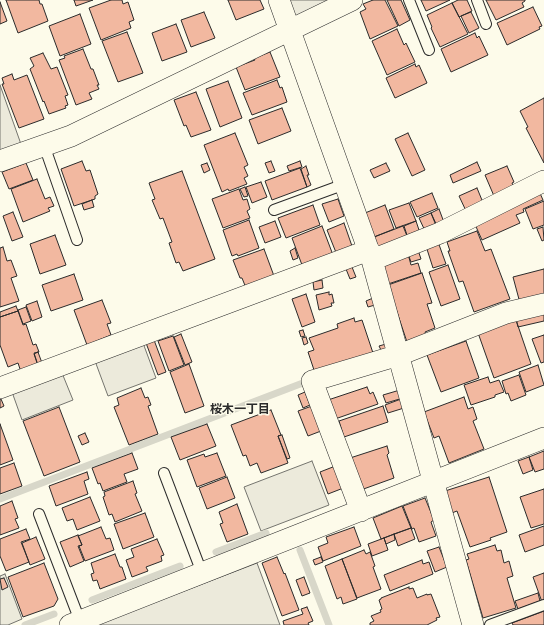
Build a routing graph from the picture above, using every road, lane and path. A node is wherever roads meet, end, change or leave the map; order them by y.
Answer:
1 (279, 0) edge
2 (352, 0) edge
3 (409, 0) edge
4 (477, 0) edge
5 (486, 24) dead end
6 (290, 30) junction
7 (429, 50) dead end
8 (44, 145) junction
9 (0, 161) edge
10 (544, 181) edge
11 (345, 184) junction
12 (274, 210) dead end
13 (77, 240) dead end
14 (370, 255) junction
15 (544, 304) edge
16 (398, 355) junction
17 (0, 388) edge
18 (544, 438) edge
19 (164, 473) dead end
20 (433, 482) junction
21 (361, 511) junction
22 (38, 514) dead end
23 (202, 573) junction
24 (544, 605) edge
25 (75, 623) edge
26 (473, 625) edge
27 (490, 625) edge

1 - 6 street
2 - 6 street
3 - 7 lane
4 - 5 lane
6 - 8 street
6 - 11 street
8 - 9 street
8 - 13 lane
10 - 14 street
11 - 12 lane
11 - 14 street
14 - 16 street
14 - 17 street
15 - 16 street
16 - 20 street
16 - 21 street
18 - 20 street
19 - 23 lane
20 - 21 street
20 - 26 street
21 - 23 street
22 - 25 lane
23 - 25 street
24 - 27 lane

